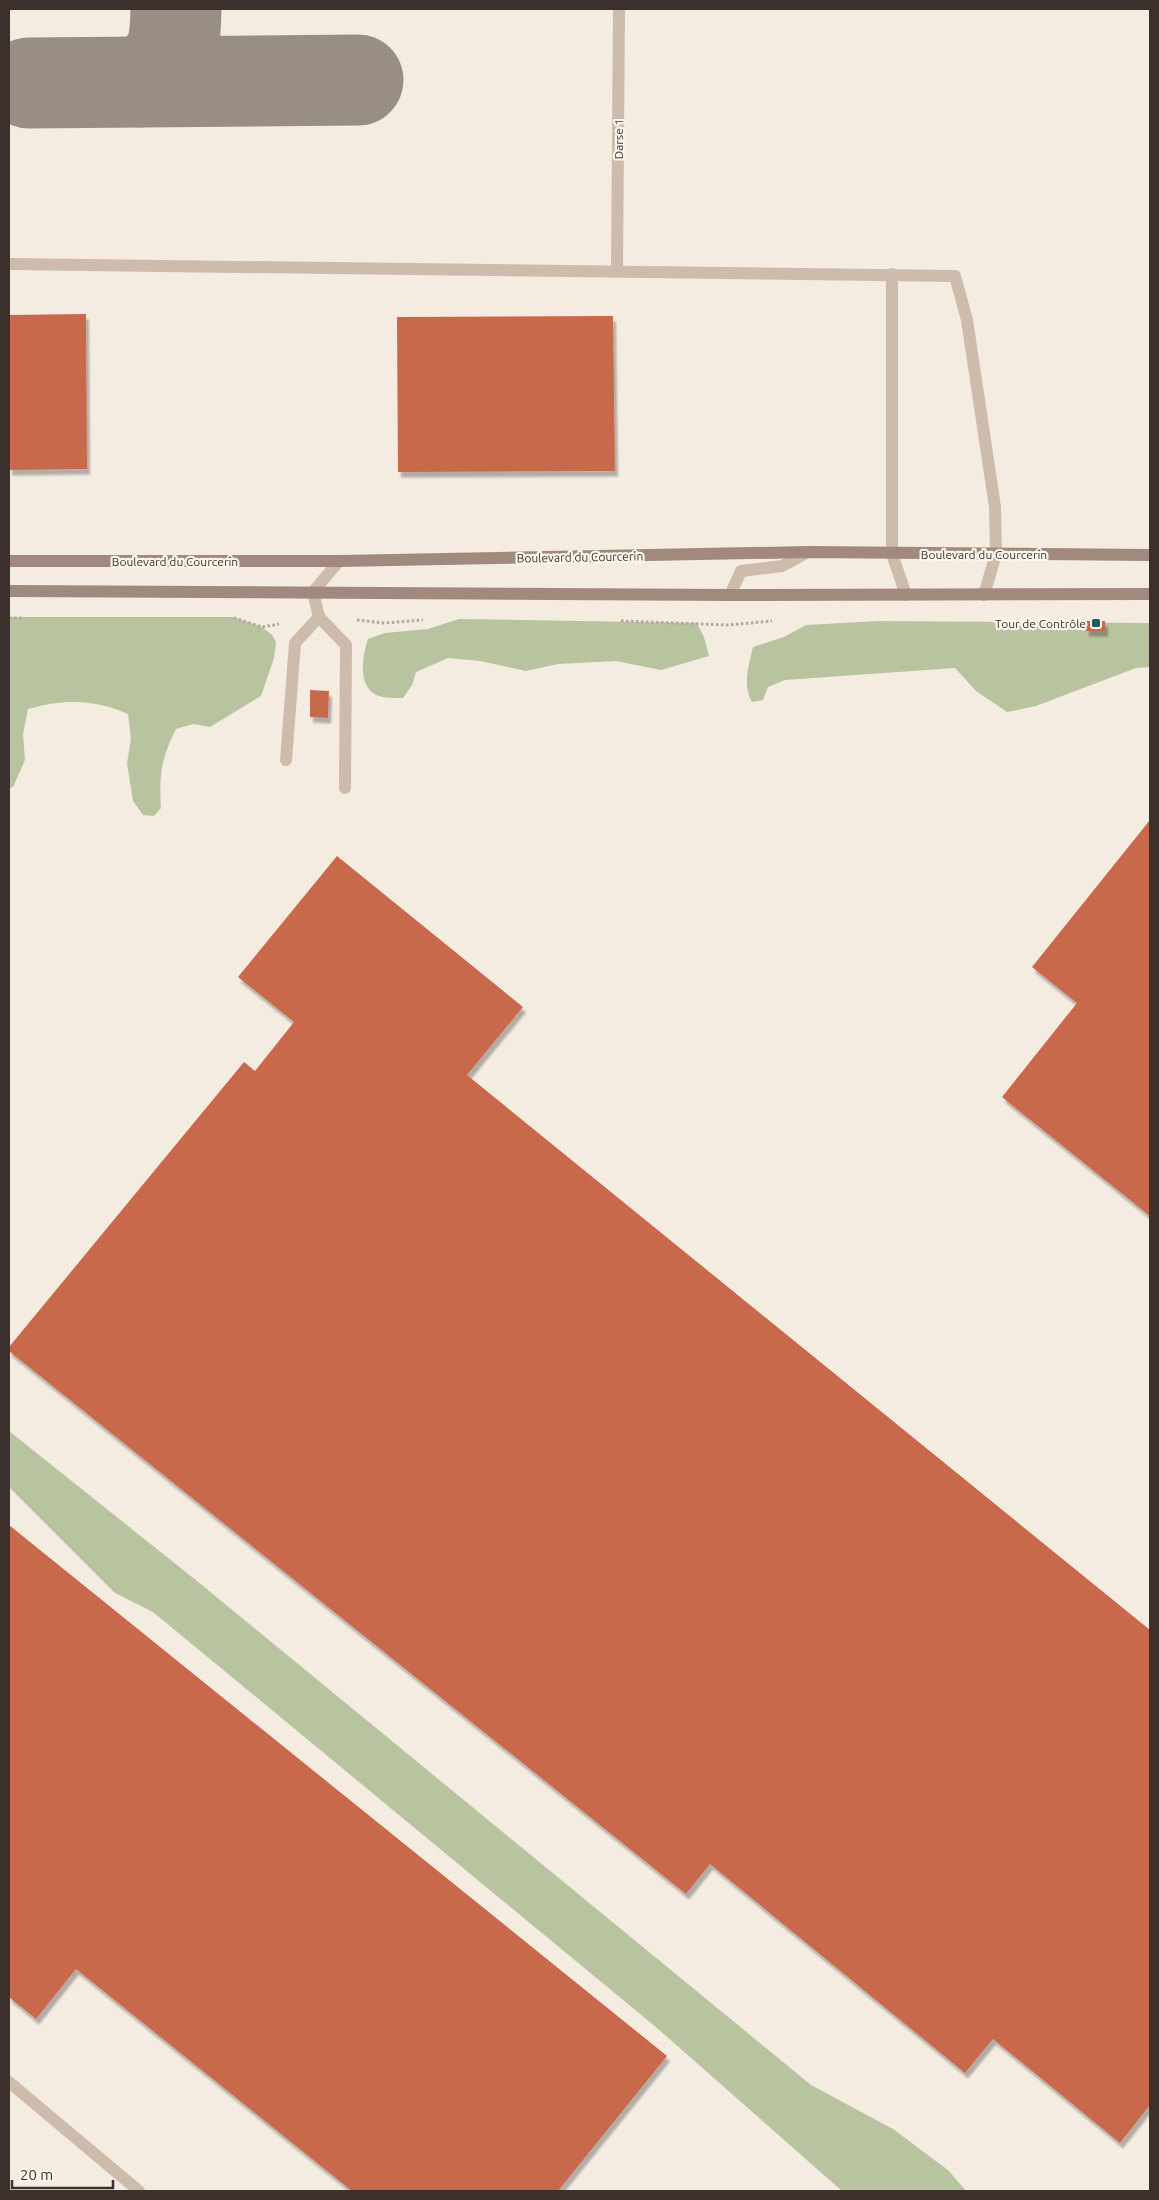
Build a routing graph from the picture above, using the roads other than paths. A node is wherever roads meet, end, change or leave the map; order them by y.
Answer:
1 (619, 9) edge
2 (9, 264) edge
3 (617, 270) junction
4 (892, 274) junction
5 (808, 552) junction
6 (892, 554) junction
7 (996, 554) junction
8 (1150, 555) edge
9 (9, 561) edge
10 (339, 562) junction
11 (9, 591) edge
12 (313, 592) junction
13 (1150, 594) edge
14 (730, 595) junction
15 (906, 595) junction
16 (984, 595) junction
17 (319, 617) junction
18 (286, 760) dead end
19 (345, 788) dead end
20 (9, 2082) edge
21 (140, 2191) edge

1 - 3 street, Darse 1
2 - 3 street
3 - 4 street
4 - 6 street
4 - 7 street
5 - 6 main road, Boulevard du Courcerin
5 - 10 main road, Boulevard du Courcerin
5 - 14 street
6 - 7 main road, Boulevard du Courcerin
6 - 15 street
7 - 8 main road, Boulevard du Courcerin
7 - 16 street
9 - 10 main road, Boulevard du Courcerin
10 - 12 street
11 - 12 main road
12 - 14 main road
12 - 17 street
13 - 16 main road
14 - 15 main road
15 - 16 main road
17 - 18 street
17 - 19 street
20 - 21 street

